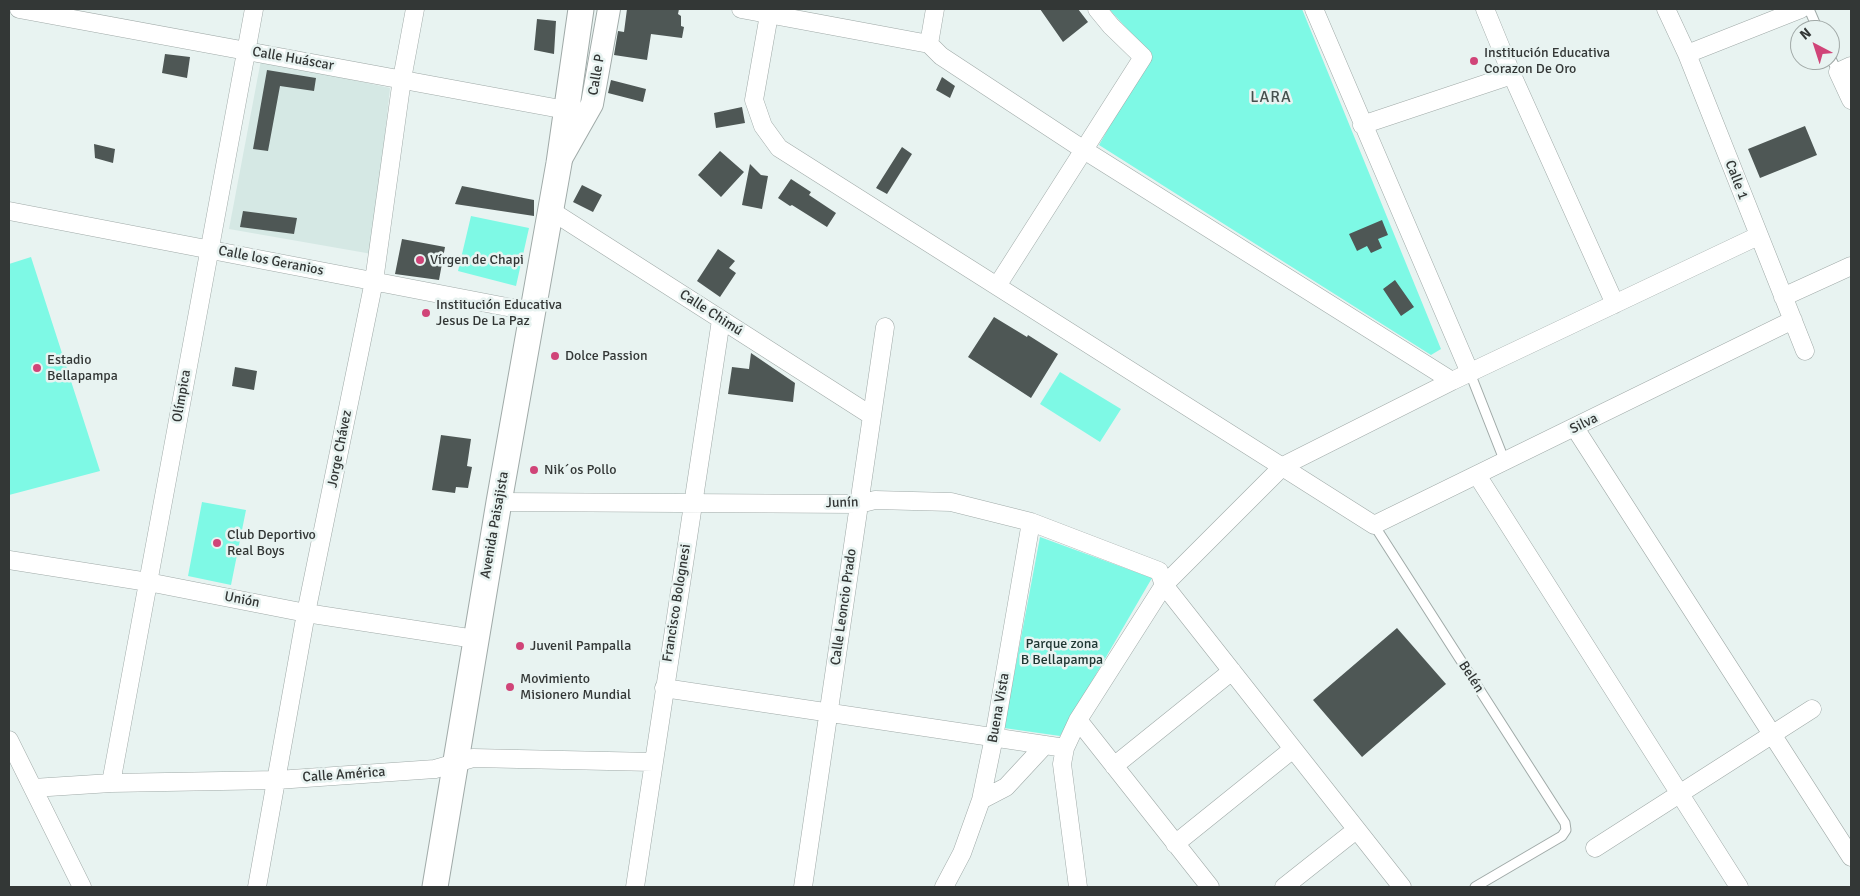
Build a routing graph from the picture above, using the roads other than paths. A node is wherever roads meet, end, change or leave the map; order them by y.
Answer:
1 (19, 9) edge
2 (254, 9) edge
3 (414, 9) edge
4 (582, 9) edge
5 (609, 9) edge
6 (741, 9) edge
7 (935, 9) edge
8 (1097, 9) edge
9 (1314, 9) edge
10 (1485, 9) edge
11 (1666, 9) edge
12 (1801, 9) edge
13 (769, 12) edge
14 (929, 44) junction
15 (246, 50) junction
16 (1687, 54) junction
17 (1840, 65) edge
18 (1512, 76) junction
19 (402, 79) junction
20 (1851, 100) edge
21 (566, 110) junction
22 (1362, 125) junction
23 (1084, 150) junction
24 (559, 163) junction
25 (550, 210) junction
26 (9, 212) edge
27 (1758, 236) junction
28 (208, 249) junction
29 (1851, 266) edge
30 (374, 281) junction
31 (997, 286) junction
32 (1783, 297) junction
33 (1615, 304) junction
34 (533, 312) junction
35 (721, 320) junction
36 (1793, 320) junction
37 (885, 327) dead end
38 (1805, 351) dead end
39 (1470, 373) junction
40 (1452, 381) junction
41 (872, 416) junction
42 (1575, 428) junction
43 (1505, 462) junction
44 (1283, 466) junction
45 (1477, 475) junction
46 (499, 502) junction
47 (692, 503) junction
48 (859, 504) junction
49 (1031, 522) junction
50 (1374, 525) junction
51 (9, 560) edge
52 (148, 582) junction
53 (1164, 585) junction
54 (306, 613) junction
55 (476, 639) junction
56 (1232, 671) junction
57 (664, 688) junction
58 (1812, 708) dead end
59 (829, 714) junction
60 (1078, 720) junction
61 (1773, 734) junction
62 (994, 737) junction
63 (9, 740) edge
64 (1044, 746) junction
65 (1064, 748) junction
66 (1293, 749) junction
67 (653, 762) junction
68 (455, 763) junction
69 (1114, 766) junction
70 (277, 780) junction
71 (111, 783) junction
72 (33, 788) junction
73 (1680, 794) junction
74 (981, 800) junction
75 (1356, 830) junction
76 (1175, 844) junction
77 (1595, 848) dead end
78 (1851, 857) edge
79 (82, 887) edge
80 (257, 887) edge
81 (435, 887) edge
82 (635, 887) edge
83 (803, 887) edge
84 (944, 887) edge
85 (1078, 887) edge
86 (1210, 887) edge
87 (1284, 887) edge
88 (1402, 887) edge
89 (1475, 887) edge
90 (1739, 887) edge

1 - 15 street, Calle Huáscar
2 - 15 street, Olímpica
3 - 19 street, Jorge Chávez
4 - 21 main road, Avenida Paisajista
5 - 24 street, Calle P
6 - 13 street
7 - 14 street
8 - 23 street
9 - 22 street
10 - 18 street
11 - 16 street, Calle 1
12 - 16 street
13 - 14 street
13 - 31 street, Belén
14 - 23 street
15 - 19 street, Calle Huáscar
15 - 28 street, Olímpica
16 - 27 street, Calle 1
17 - 20 street
18 - 22 street
18 - 33 street
19 - 21 street, Calle Huáscar
19 - 30 street, Jorge Chávez
21 - 24 main road, Avenida Paisajista
22 - 39 street
23 - 31 street
23 - 40 street
24 - 25 main road, Avenida Paisajista
25 - 34 main road, Avenida Paisajista
25 - 35 street, Calle Chimú
26 - 28 street, Calle los Geranios
27 - 32 street, Calle 1
27 - 33 street
28 - 30 street, Calle los Geranios
28 - 52 street, Olímpica
29 - 32 street
30 - 34 street, Calle los Geranios
30 - 54 street, Jorge Chávez
31 - 44 street, Belén
32 - 36 street, Calle 1
33 - 39 street
34 - 46 main road, Avenida Paisajista
35 - 41 street, Calle Chimú
35 - 47 street, Francisco Bolognesi
36 - 38 street, Calle 1
36 - 42 street, Silva
37 - 41 street, Calle Leoncio Prado
39 - 40 street
39 - 43 lane
40 - 44 street
41 - 48 street, Calle Leoncio Prado
42 - 43 street, Silva
42 - 61 street
43 - 45 street, Silva
44 - 50 street, Belén
44 - 53 street
45 - 50 street, Silva
45 - 73 street
46 - 47 street, Junín
46 - 55 main road, Avenida Paisajista
47 - 48 street, Junín
47 - 57 street, Francisco Bolognesi
48 - 49 street, Junín
48 - 59 street, Calle Leoncio Prado
49 - 53 street, Junín
49 - 62 street, Buena Vista
50 - 89 lane, Belén
51 - 52 street, Unión
52 - 54 street, Unión
52 - 71 street, Olímpica
53 - 56 street, Junín
53 - 60 street
54 - 55 street, Unión
54 - 70 street, Jorge Chávez
55 - 68 main road, Avenida Paisajista
56 - 66 street, Junín
56 - 69 street
57 - 59 street
57 - 67 street, Francisco Bolognesi
58 - 61 street
59 - 62 street
59 - 83 street, Calle Leoncio Prado
60 - 65 street
60 - 69 street
61 - 73 street
61 - 78 street
62 - 64 street
62 - 74 street, Buena Vista
63 - 72 street
64 - 65 street
64 - 74 street
65 - 85 street
66 - 75 street, Junín
66 - 76 street
67 - 68 street, Calle América
67 - 82 street, Francisco Bolognesi
68 - 70 street, Calle América
68 - 81 main road, Avenida Paisajista
69 - 76 street
70 - 71 street, Calle América
70 - 80 street, Jorge Chávez
71 - 72 street, Calle América
72 - 79 street
73 - 77 street
73 - 90 street
74 - 84 street, Buena Vista
75 - 87 street
75 - 88 street, Junín
76 - 86 street

